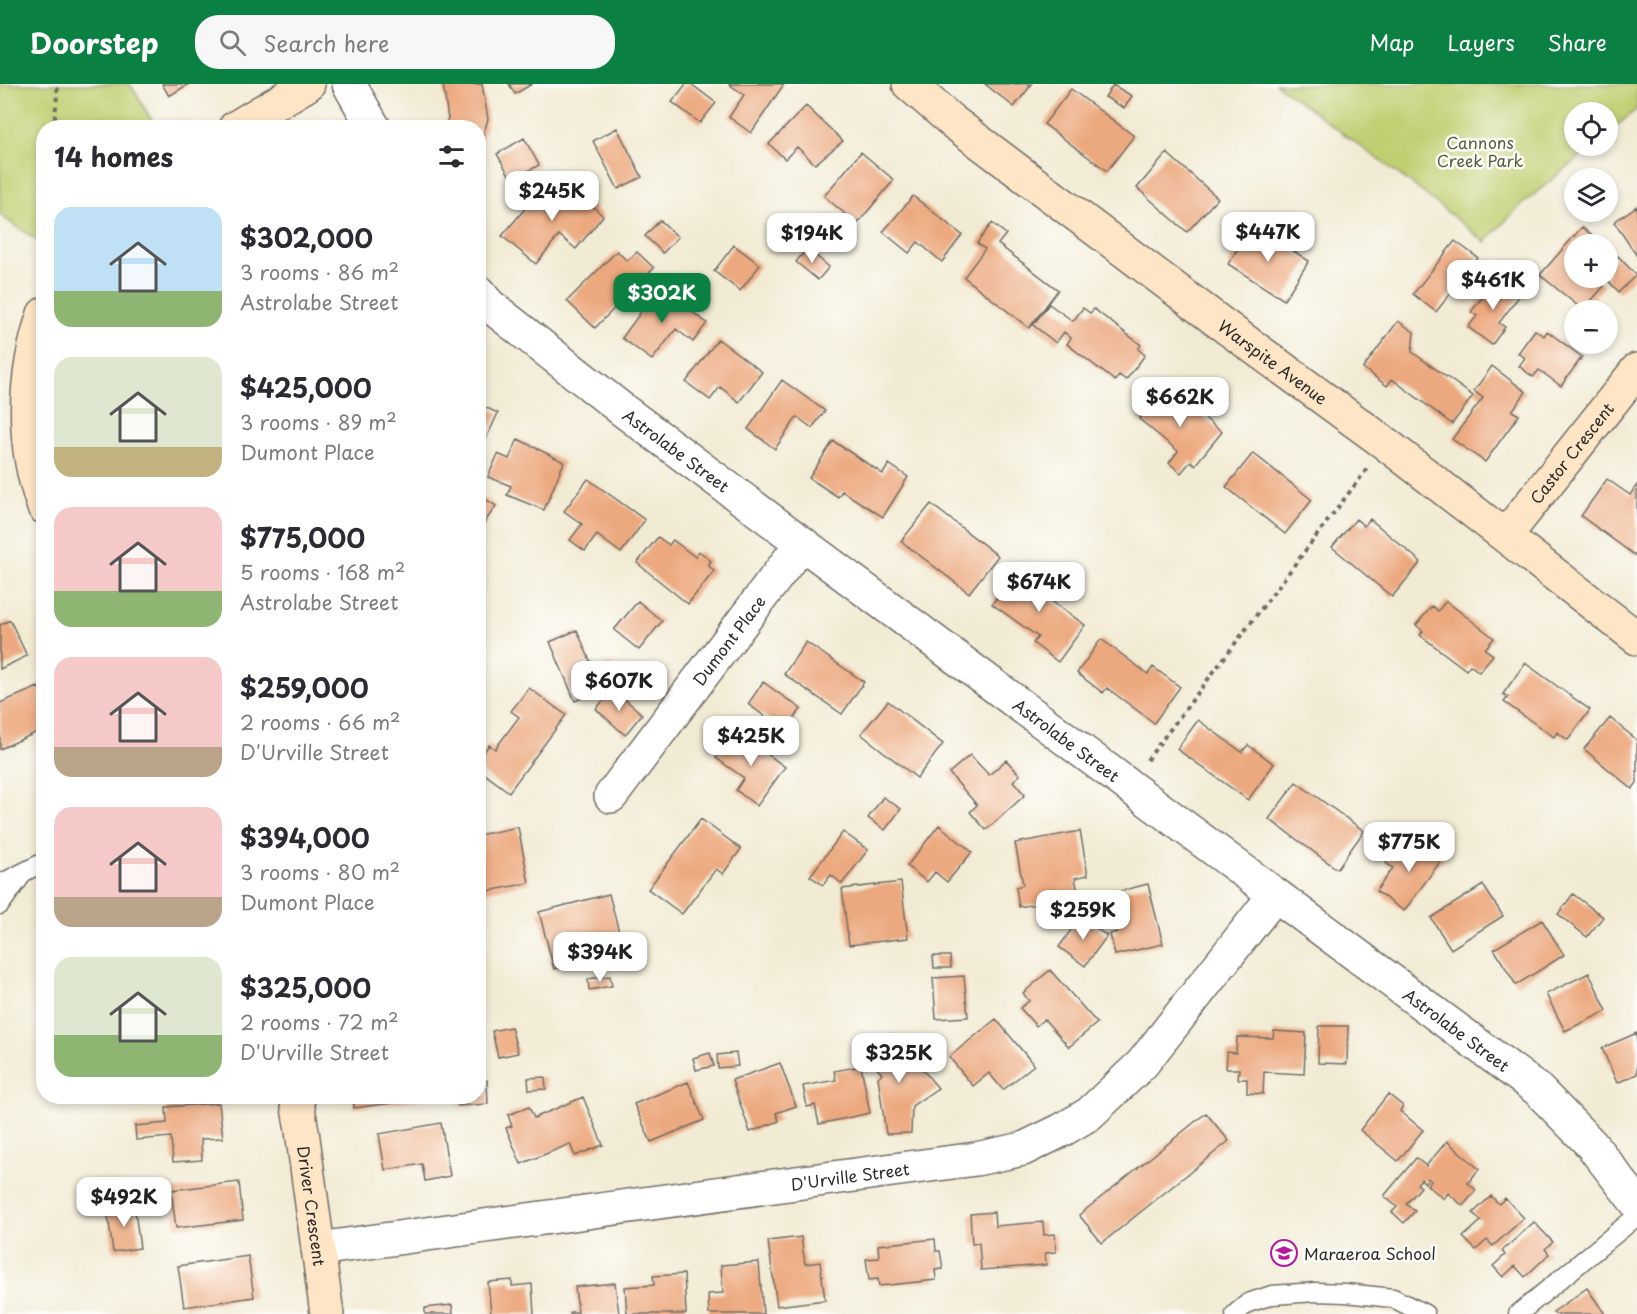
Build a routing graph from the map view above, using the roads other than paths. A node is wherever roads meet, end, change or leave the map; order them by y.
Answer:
1 (308, 84) edge
2 (349, 84) edge
3 (909, 84) edge
4 (248, 120) edge
5 (369, 120) edge
6 (486, 301) edge
7 (36, 343) edge
8 (1637, 370) edge
9 (36, 479) edge
10 (1506, 535) junction
11 (802, 543) junction
12 (1637, 638) edge
13 (611, 796) dead end
14 (36, 866) edge
15 (22, 874) junction
16 (0, 884) edge
17 (1274, 896) junction
18 (0, 905) edge
19 (297, 1104) edge
20 (1637, 1203) edge
21 (1637, 1216) edge
22 (318, 1249) junction
23 (327, 1314) edge
24 (1235, 1314) edge
25 (1425, 1314) edge
26 (1518, 1314) edge

1 - 4 main road
2 - 5 street
3 - 10 main road, Warspite Avenue
6 - 11 street, Astrolabe Street
7 - 9 main road
8 - 10 main road, Castor Crescent
10 - 12 main road, Warspite Avenue
11 - 13 street, Dumont Place
11 - 17 street, Astrolabe Street
14 - 15 lane
15 - 16 lane
15 - 18 lane
17 - 20 street, Astrolabe Street
17 - 22 street, D'Urville Street
19 - 22 main road, Driver Crescent
21 - 26 lane
22 - 23 main road, Driver Crescent
24 - 25 lane

